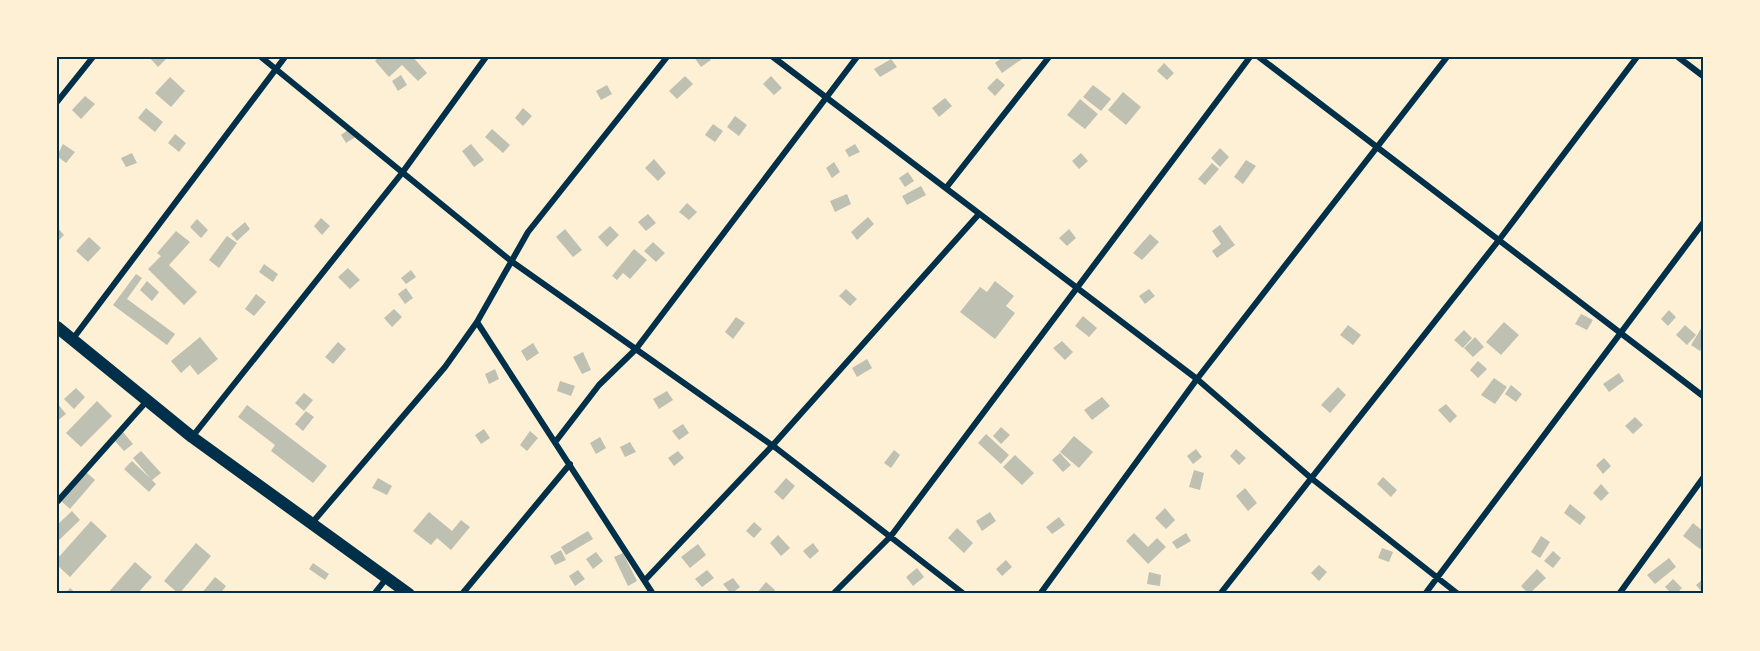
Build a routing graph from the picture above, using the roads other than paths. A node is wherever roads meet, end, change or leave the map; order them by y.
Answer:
1 (93, 57) edge
2 (261, 57) edge
3 (285, 57) edge
4 (486, 57) edge
5 (667, 57) edge
6 (773, 57) edge
7 (857, 57) edge
8 (1048, 57) edge
9 (1251, 57) edge
10 (1259, 57) edge
11 (1447, 57) edge
12 (1637, 57) edge
13 (1678, 57) edge
14 (276, 69) junction
15 (1703, 76) edge
16 (827, 96) junction
17 (57, 102) edge
18 (1376, 147) junction
19 (402, 173) junction
20 (946, 188) junction
21 (979, 214) junction
22 (1703, 222) edge
23 (1499, 240) junction
24 (511, 261) junction
25 (1078, 288) junction
26 (477, 322) junction
27 (57, 327) edge
28 (1620, 332) junction
29 (71, 340) junction
30 (636, 349) junction
31 (1197, 379) junction
32 (1703, 396) edge
33 (146, 402) junction
34 (192, 436) junction
35 (556, 441) junction
36 (772, 446) junction
37 (570, 464) junction
38 (1311, 478) junction
39 (1703, 478) edge
40 (57, 502) edge
41 (312, 524) junction
42 (891, 536) junction
43 (1436, 578) junction
44 (386, 579) junction
45 (646, 579) junction
46 (375, 594) edge
47 (409, 594) edge
48 (462, 594) edge
49 (653, 594) edge
50 (833, 594) edge
51 (964, 594) edge
52 (1040, 594) edge
53 (1220, 594) edge
54 (1425, 594) edge
55 (1458, 594) edge
56 (1619, 594) edge

1 - 17 street
2 - 14 street
3 - 14 street
4 - 19 street
5 - 24 street
6 - 16 street
7 - 16 street
8 - 20 street
9 - 25 street
10 - 18 street
11 - 18 street
12 - 23 street
13 - 15 street
14 - 19 street
14 - 29 street
16 - 20 street
16 - 30 street
18 - 23 street
18 - 31 street
19 - 24 street
19 - 34 street
20 - 21 street
21 - 25 street
21 - 36 street
22 - 28 street
23 - 28 street
23 - 38 street
24 - 26 street
24 - 30 street
25 - 31 street
25 - 42 street
26 - 35 street
26 - 41 street
27 - 29 main road
28 - 32 street
28 - 43 street
29 - 33 main road
30 - 35 street
30 - 36 street
31 - 38 street
31 - 52 street
33 - 34 main road
33 - 40 street
34 - 41 main road
35 - 37 street
36 - 42 street
36 - 45 street
37 - 45 street
37 - 48 street
38 - 43 street
38 - 53 street
39 - 56 street
41 - 44 main road
42 - 50 street
42 - 51 street
43 - 54 street
43 - 55 street
44 - 46 street
44 - 47 main road
45 - 49 street

